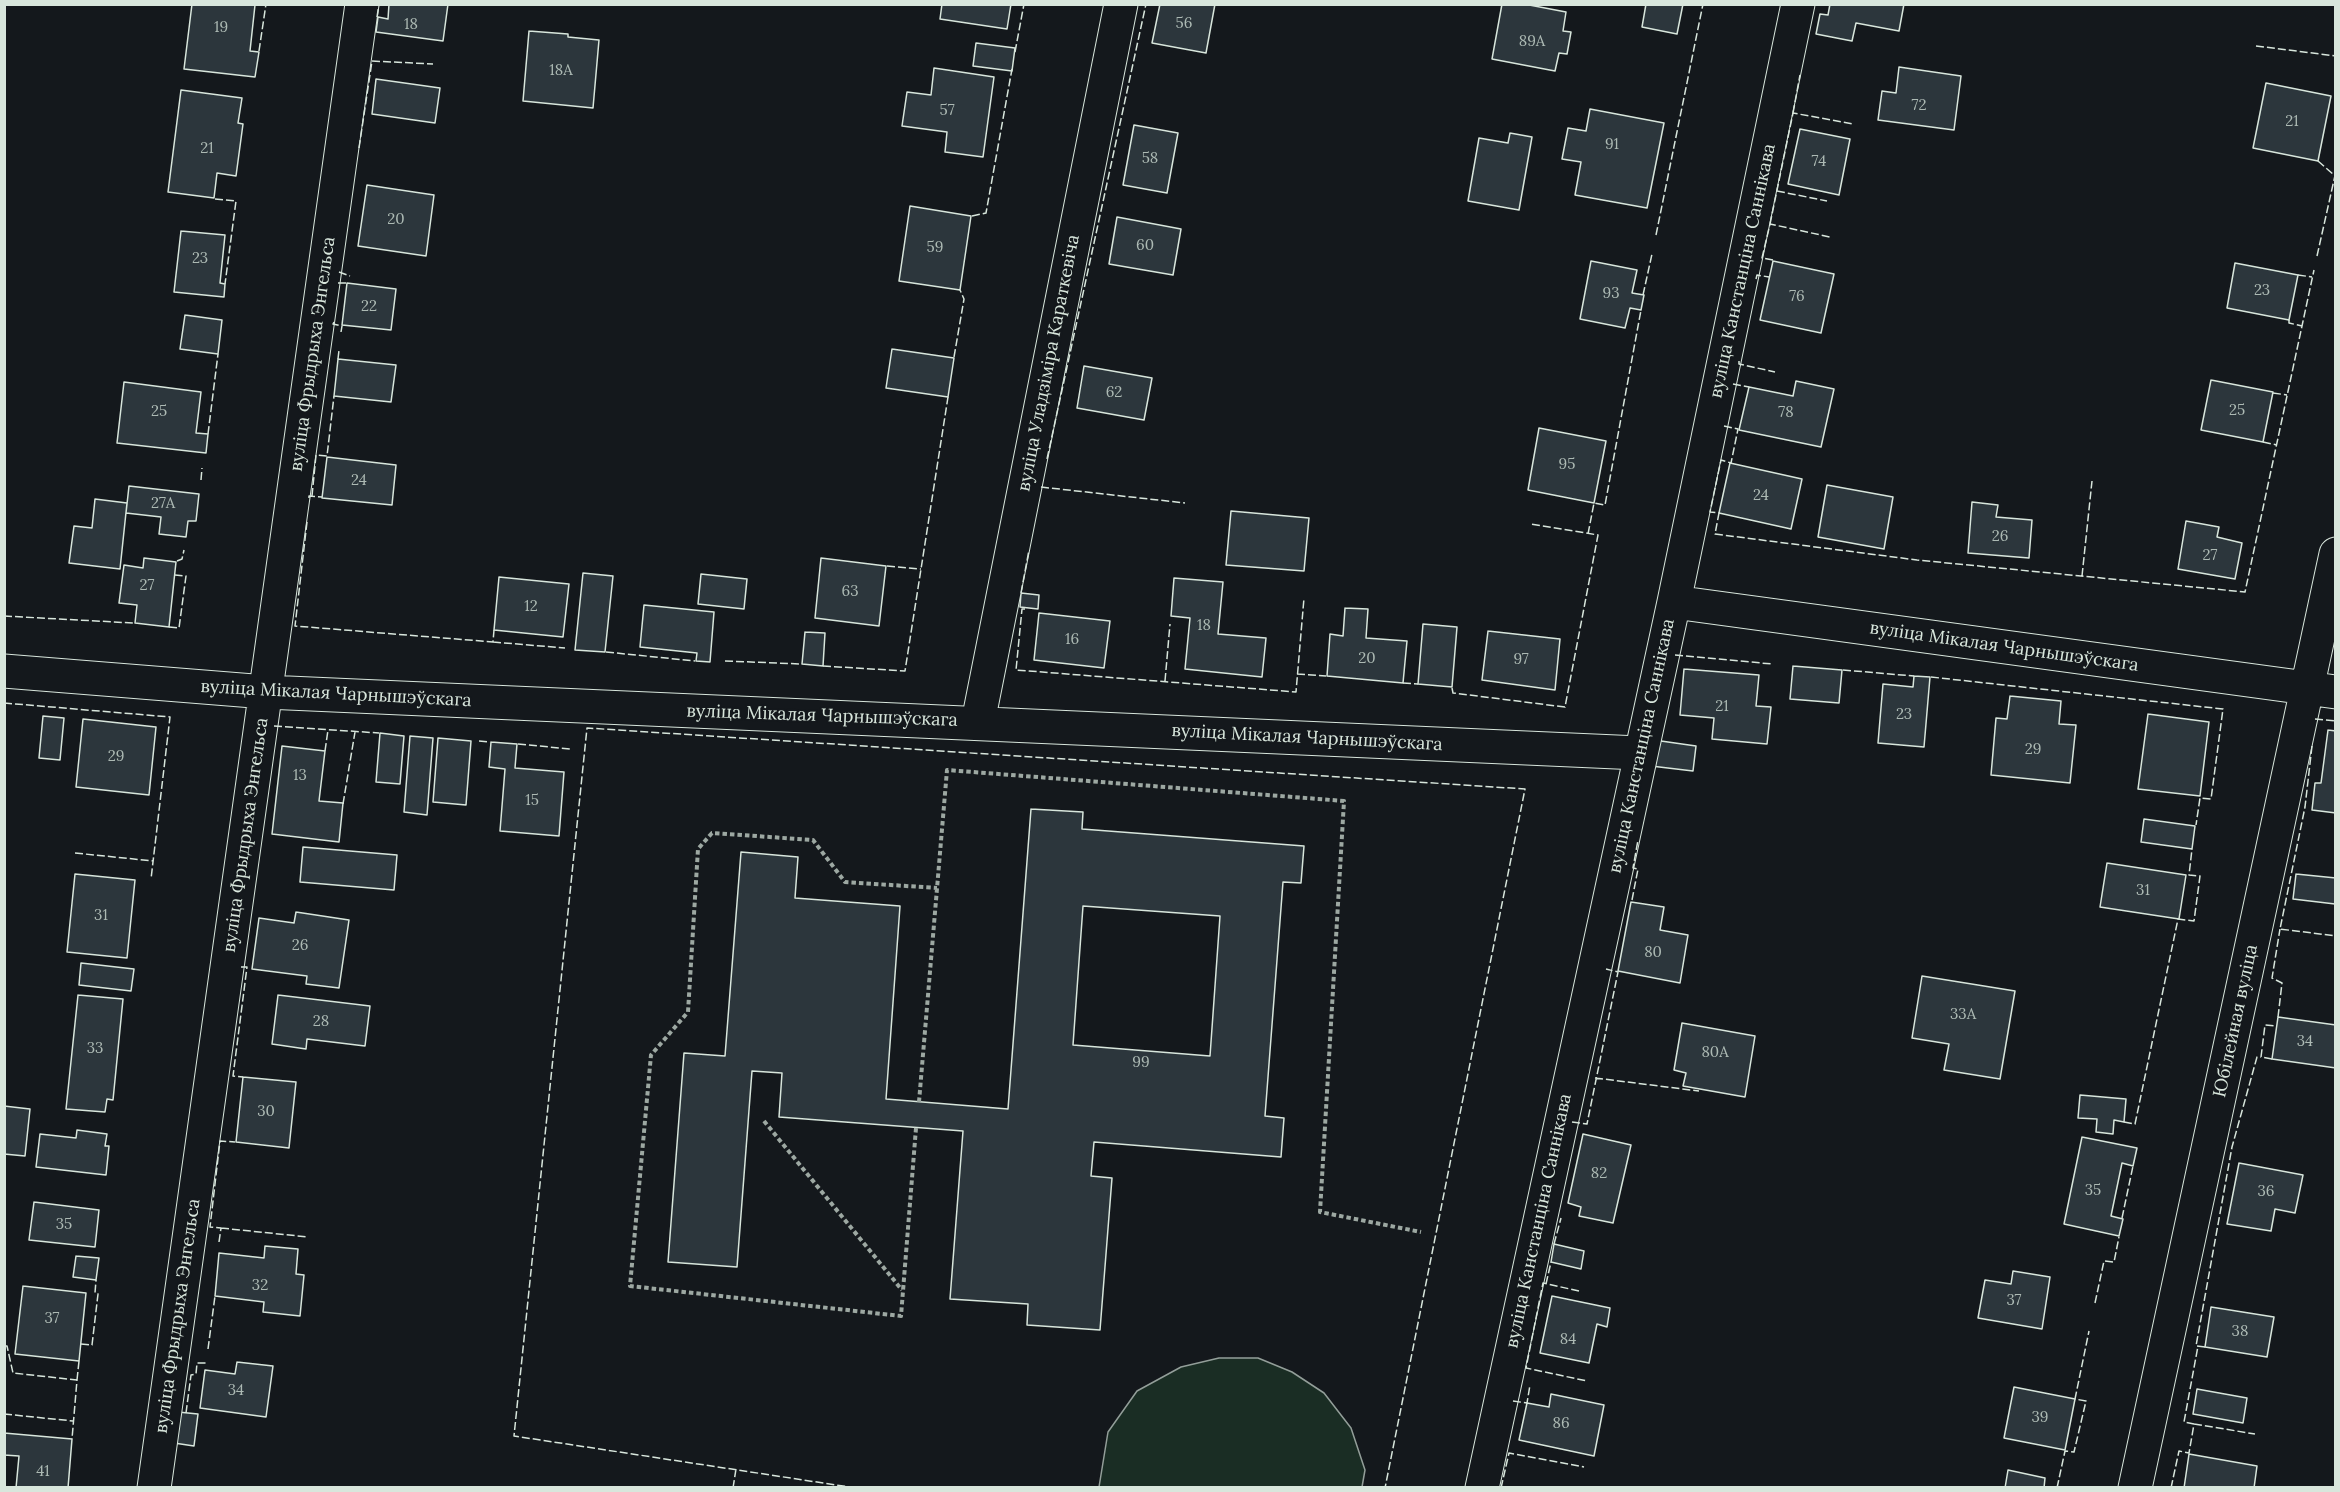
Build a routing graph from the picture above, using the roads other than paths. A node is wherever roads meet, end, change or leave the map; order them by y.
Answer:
1 (362, 4) edge
2 (1121, 4) edge
3 (1798, 4) edge
4 (2336, 554) edge
5 (1674, 602) junction
6 (4, 671) edge
7 (2322, 691) edge
8 (266, 692) junction
9 (978, 722) junction
10 (1639, 753) junction
11 (154, 1488) edge
12 (1482, 1488) edge
13 (2135, 1488) edge

1 - 8 street, вуліца Фрыдрыха Энгельса
2 - 9 street, вуліца Уладзіміра Караткевіча
3 - 5 street, вуліца Канстанціна Саннікава
4 - 7 street, Юбілейная вуліца
5 - 7 street, вуліца Мікалая Чарнышэўскага
5 - 10 street, вуліца Канстанціна Саннікава
6 - 8 street, вуліца Мікалая Чарнышэўскага
7 - 13 street, Юбілейная вуліца
8 - 9 street, вуліца Мікалая Чарнышэўскага
8 - 11 street, вуліца Фрыдрыха Энгельса
9 - 10 street, вуліца Мікалая Чарнышэўскага
10 - 12 street, вуліца Канстанціна Саннікава

